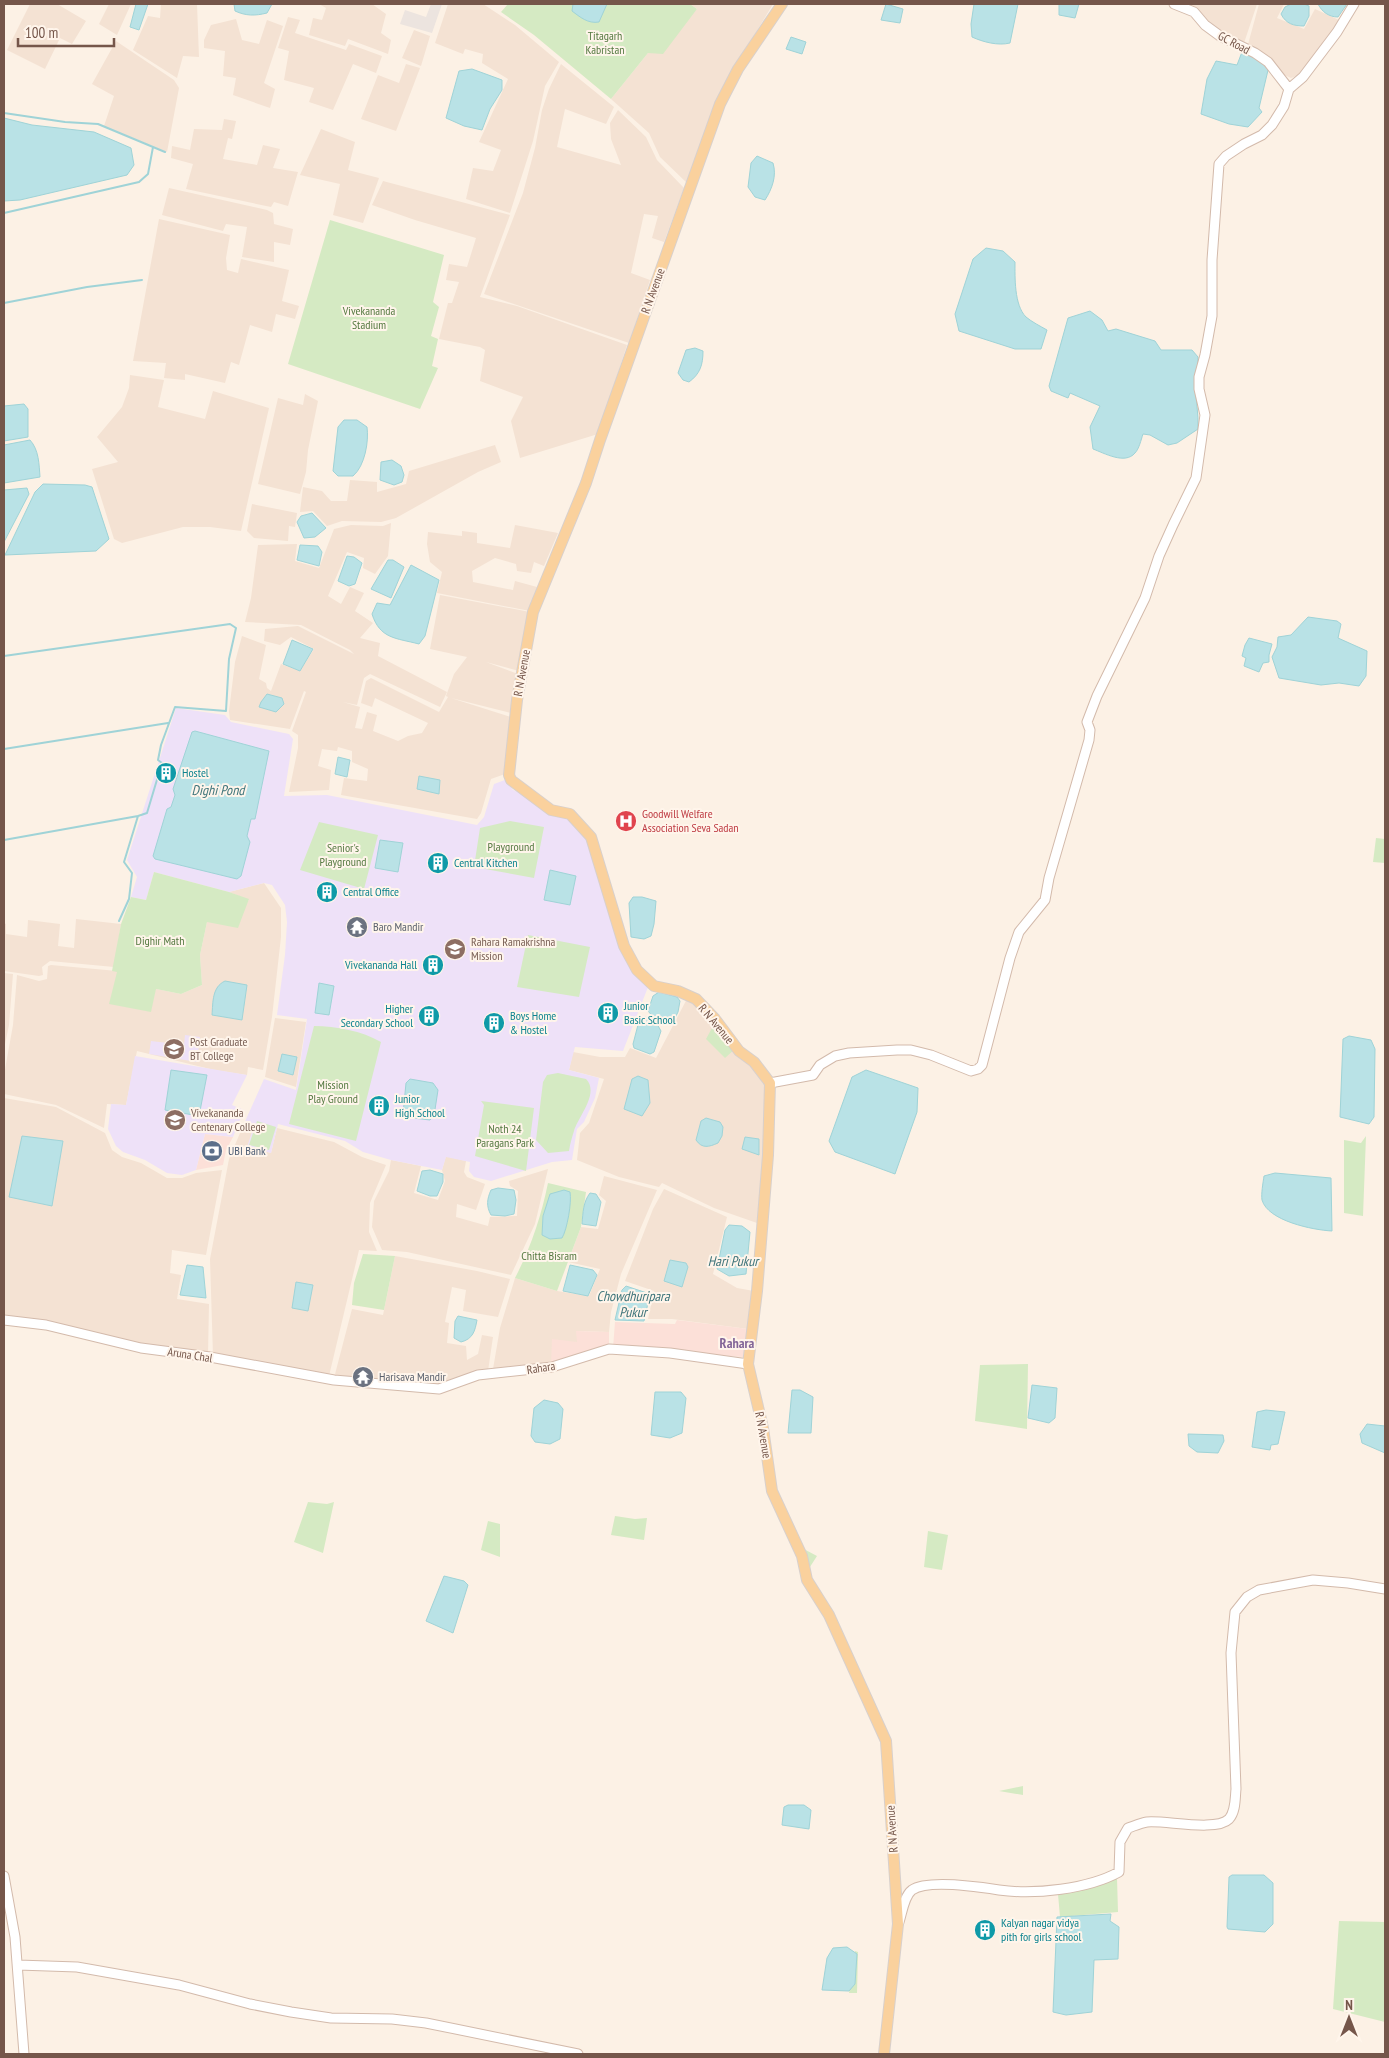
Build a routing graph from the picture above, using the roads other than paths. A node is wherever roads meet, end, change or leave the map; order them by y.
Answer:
1 (782, 4) edge
2 (1174, 4) edge
3 (1354, 4) edge
4 (1289, 89) junction
5 (770, 1083) junction
6 (4, 1320) edge
7 (748, 1364) junction
8 (334, 1380) joint
9 (1385, 1589) edge
10 (4, 1876) edge
11 (898, 1924) junction
12 (18, 1965) junction
13 (24, 2054) edge
14 (578, 2054) edge
15 (884, 2054) edge

1 - 5 main road, R N Avenue
2 - 4 street, GC Road
3 - 4 street
4 - 5 street
5 - 7 main road, R N Avenue
6 - 8 street, Aruna Chal
7 - 8 street, Rahara
7 - 11 main road, R N Avenue
9 - 11 street
10 - 12 street
11 - 15 main road, R N Avenue
12 - 13 street
12 - 14 street

